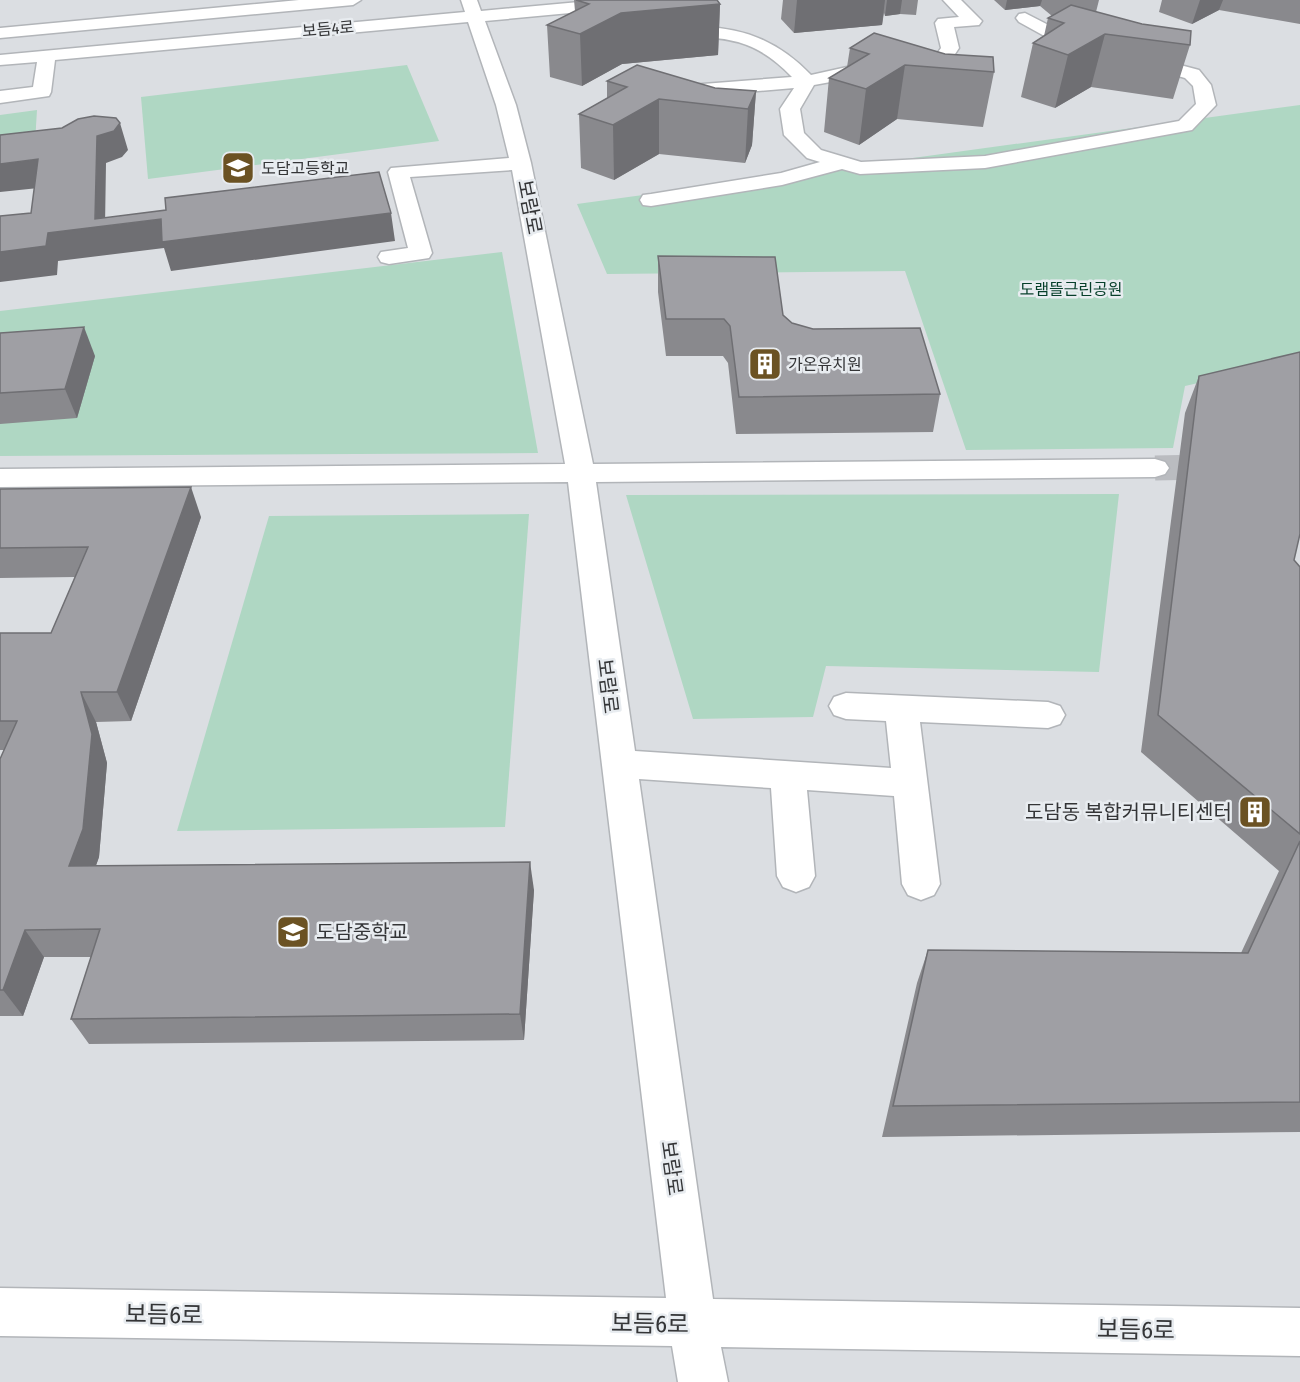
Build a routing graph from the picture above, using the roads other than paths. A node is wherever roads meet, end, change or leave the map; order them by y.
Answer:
1 (353, 0) edge
2 (656, 0) edge
3 (951, 0) edge
4 (472, 8) edge
5 (1025, 18) dead end
6 (675, 32) edge
7 (0, 33) edge
8 (1102, 51) edge
9 (47, 55) junction
10 (1125, 56) edge
11 (0, 60) edge
12 (807, 81) junction
13 (658, 93) edge
14 (0, 97) edge
15 (521, 163) junction
16 (841, 163) junction
17 (651, 200) dead end
18 (390, 257) dead end
19 (1155, 468) tunnel mouth
20 (581, 474) junction
21 (0, 478) edge
22 (846, 706) dead end
23 (902, 709) junction
24 (1048, 715) dead end
25 (619, 764) junction
26 (788, 774) junction
27 (910, 783) junction
28 (796, 876) dead end
29 (921, 884) dead end
30 (0, 1312) edge
31 (693, 1325) junction
32 (1300, 1332) edge
33 (703, 1382) edge

1 - 7 street
2 - 4 street, 보듬4로
3 - 12 street
4 - 9 street, 보듬4로
4 - 15 street, 보람로
5 - 8 street
6 - 12 street
9 - 11 street, 보듬4로
9 - 14 street
10 - 16 street
12 - 13 street
12 - 16 street
15 - 18 street
15 - 20 street, 보람로
16 - 17 street
19 - 20 street
20 - 21 street
20 - 25 street, 보람로
22 - 23 street
23 - 24 street
23 - 27 street
25 - 26 street
25 - 31 street, 보람로
26 - 27 street
26 - 28 street
27 - 29 street
30 - 31 street, 보듬6로
31 - 32 street, 보듬6로
31 - 33 street, 보람로

